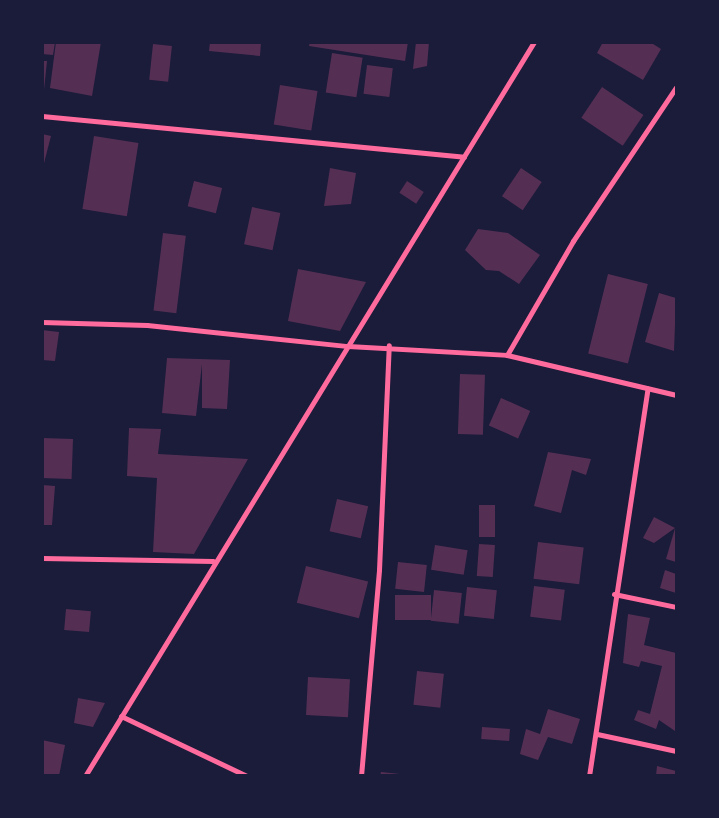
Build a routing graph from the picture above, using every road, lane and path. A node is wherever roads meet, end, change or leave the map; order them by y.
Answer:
1 (534, 42) edge
2 (676, 87) edge
3 (42, 116) edge
4 (464, 157) junction
5 (42, 322) edge
6 (389, 345) junction
7 (348, 346) junction
8 (507, 355) junction
9 (648, 388) junction
10 (676, 395) edge
11 (42, 558) edge
12 (213, 561) junction
13 (614, 594) junction
14 (676, 607) edge
15 (121, 716) junction
16 (597, 734) junction
17 (676, 751) edge
18 (85, 776) edge
19 (247, 776) edge
20 (361, 776) edge
21 (589, 776) edge

1 - 4 street
2 - 8 street
3 - 4 street
4 - 7 street
5 - 7 street
6 - 7 street
6 - 8 street
6 - 20 street
7 - 12 street
8 - 9 street
9 - 10 street
9 - 13 street
11 - 12 street
12 - 15 street
13 - 14 street
13 - 16 street
15 - 18 street
15 - 19 street
16 - 17 street
16 - 21 street

